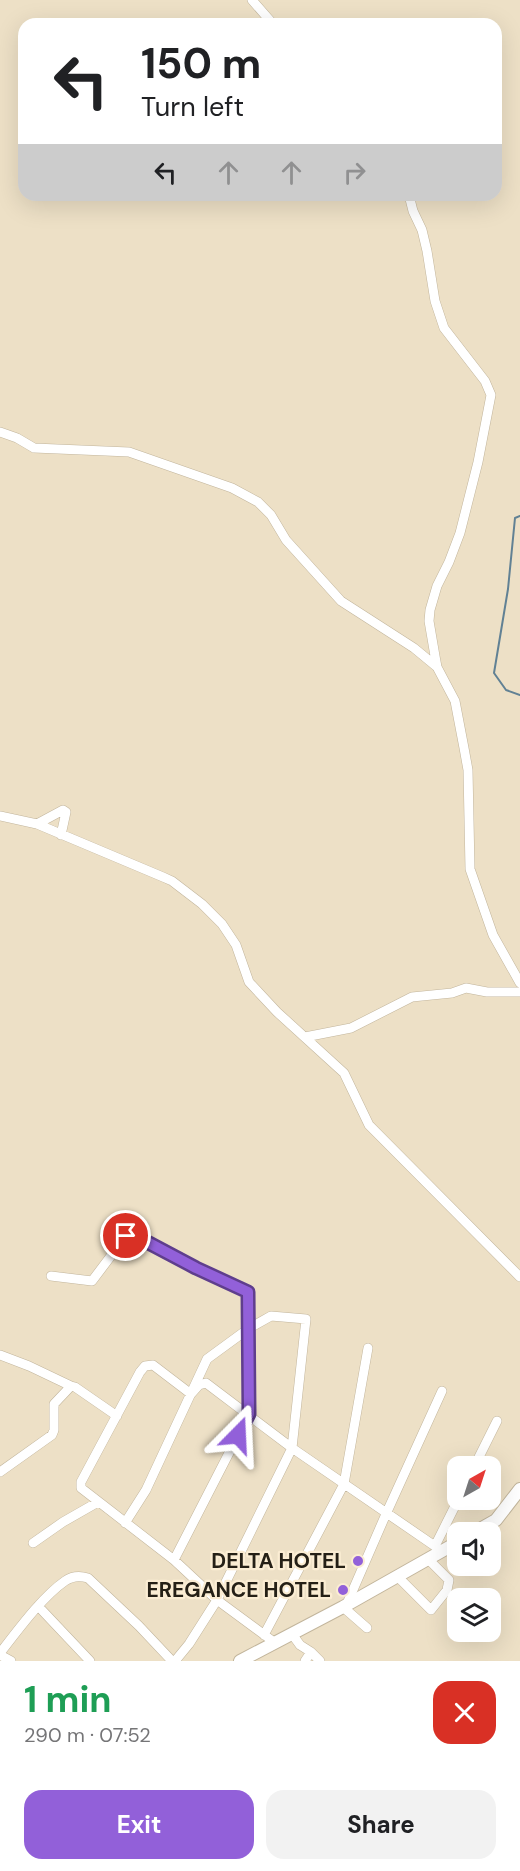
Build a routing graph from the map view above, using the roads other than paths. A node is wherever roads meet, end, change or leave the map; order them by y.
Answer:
1 (252, 0) edge
2 (268, 18) edge
3 (410, 201) edge
4 (0, 432) edge
5 (374, 608) dead end
6 (370, 618) junction
7 (437, 667) junction
8 (0, 816) edge
9 (37, 824) junction
10 (62, 836) junction
11 (520, 983) edge
12 (520, 992) edge
13 (305, 1036) junction
14 (51, 1276) dead end
15 (520, 1277) edge
16 (248, 1329) junction
17 (368, 1348) dead end
18 (0, 1355) edge
19 (71, 1386) junction
20 (442, 1391) dead end
21 (191, 1394) junction
22 (249, 1414) junction
23 (117, 1416) junction
24 (497, 1421) dead end
25 (292, 1448) junction
26 (480, 1456) edge
27 (0, 1472) edge
28 (344, 1484) junction
29 (520, 1489) edge
30 (98, 1502) junction
31 (520, 1503) edge
32 (454, 1510) edge
33 (506, 1510) junction
34 (386, 1514) junction
35 (492, 1522) edge
36 (125, 1523) junction
37 (33, 1543) dead end
38 (447, 1546) edge
39 (439, 1549) junction
40 (428, 1559) junction
41 (174, 1560) junction
42 (397, 1576) junction
43 (217, 1600) junction
44 (38, 1606) junction
45 (345, 1606) junction
46 (367, 1628) dead end
47 (292, 1634) junction
48 (269, 1639) junction
49 (311, 1652) junction
50 (0, 1654) edge
51 (10, 1661) edge
52 (90, 1661) edge
53 (174, 1661) edge
54 (240, 1661) edge
55 (305, 1661) edge
56 (320, 1661) edge

1 - 2 street
3 - 7 street
4 - 6 street
5 - 6 street
6 - 7 street
7 - 11 street
8 - 9 street
9 - 10 street
9 - 10 street
10 - 13 street
12 - 13 street
13 - 15 street
14 - 16 street
16 - 21 street
16 - 22 street
16 - 25 street
17 - 28 street
18 - 19 street
19 - 23 street
19 - 27 street
20 - 34 street
21 - 22 street
21 - 23 street
21 - 36 street
22 - 25 street
22 - 41 street
23 - 30 street
24 - 26 street
25 - 28 street
25 - 43 street
28 - 34 street
28 - 48 street
29 - 33 main road
30 - 36 street
30 - 37 street
31 - 33 street
32 - 39 street
33 - 35 main road
34 - 39 street
34 - 45 street
36 - 41 street
38 - 39 main road
39 - 40 main road
40 - 42 main road
40 - 42 street
41 - 43 street
42 - 45 main road
43 - 48 street
43 - 53 street
44 - 50 street
44 - 52 street
44 - 53 street
45 - 46 street
45 - 47 main road
47 - 48 main road
47 - 49 street
48 - 54 main road
49 - 55 street
49 - 56 street
50 - 51 street

